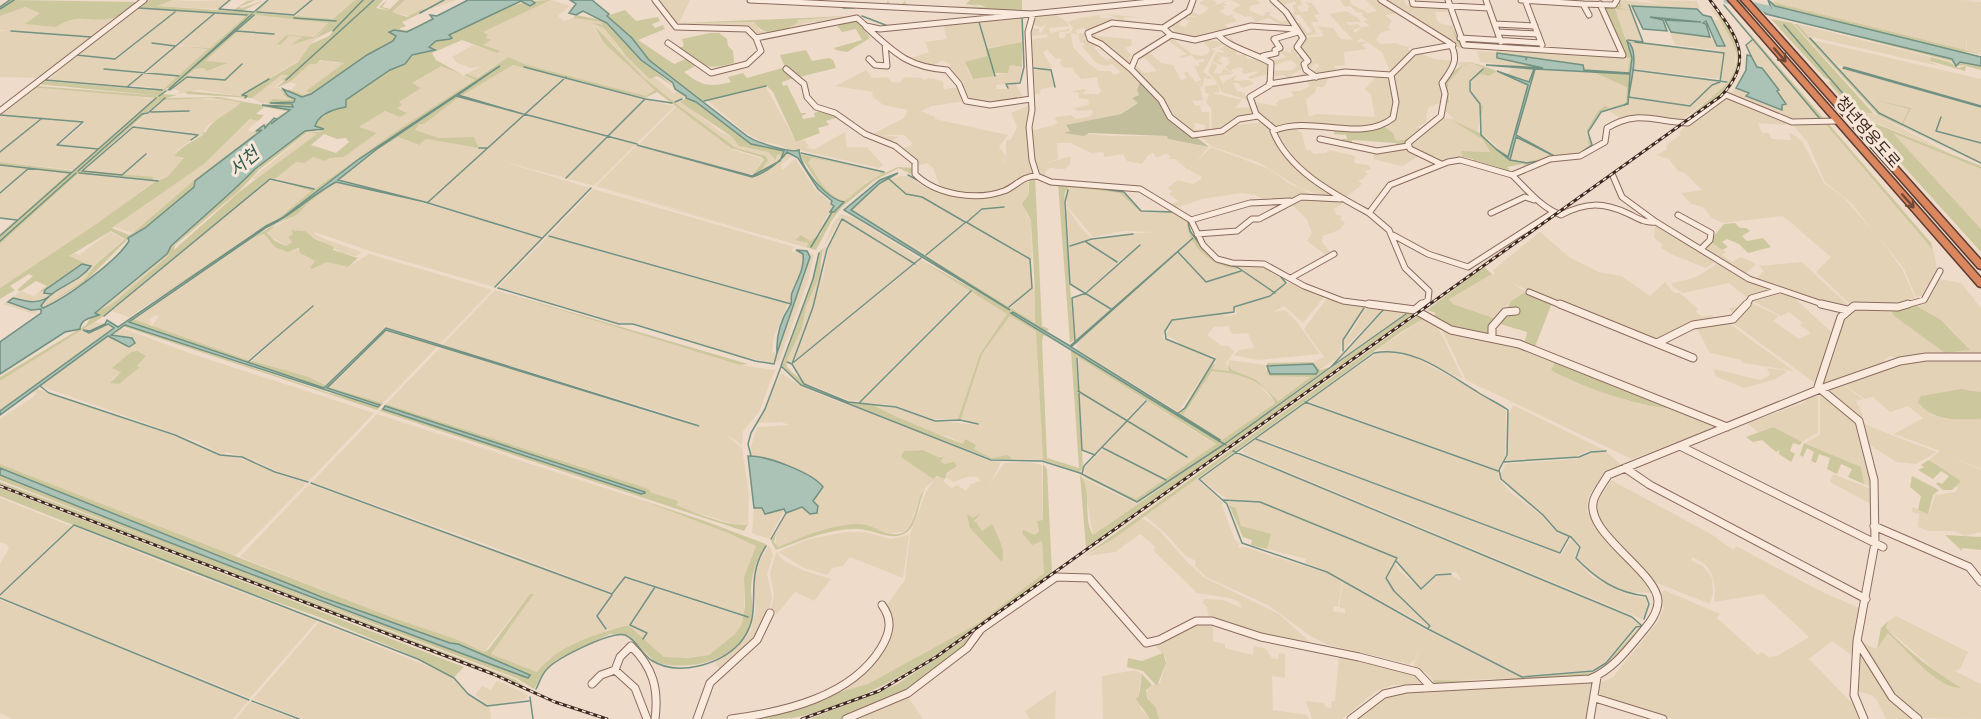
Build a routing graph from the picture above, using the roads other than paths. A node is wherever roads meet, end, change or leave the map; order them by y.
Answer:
1 (144, 0) edge
2 (655, 0) edge
3 (750, 0) edge
4 (1170, 0) edge
5 (1193, 0) edge
6 (1274, 0) edge
7 (1381, 0) edge
8 (1412, 0) edge
9 (1486, 0) edge
10 (1523, 0) edge
11 (1617, 0) edge
12 (1732, 0) edge
13 (1745, 0) edge
14 (1449, 3) edge
15 (1583, 4) junction
16 (1600, 4) junction
17 (1489, 8) junction
18 (1034, 14) junction
19 (1589, 15) dead end
20 (1495, 24) junction
21 (866, 26) junction
22 (1535, 26) junction
23 (1163, 28) junction
24 (1297, 30) junction
25 (1498, 32) junction
26 (1538, 34) junction
27 (1171, 35) junction
28 (1218, 35) junction
29 (756, 38) junction
30 (1460, 38) junction
31 (1501, 40) junction
32 (668, 43) dead end
33 (1541, 43) junction
34 (885, 44) junction
35 (1452, 45) junction
36 (1504, 48) junction
37 (1545, 51) junction
38 (1263, 57) junction
39 (869, 59) dead end
40 (786, 69) dead end
41 (1131, 69) junction
42 (1391, 75) junction
43 (1316, 77) junction
44 (1269, 84) junction
45 (1031, 99) junction
46 (0, 111) edge
47 (1258, 116) junction
48 (1838, 121) junction
49 (1274, 129) junction
50 (1320, 139) dead end
51 (1408, 146) junction
52 (1441, 164) junction
53 (1512, 175) junction
54 (1037, 176) junction
55 (1614, 176) dead end
56 (1341, 199) junction
57 (1534, 200) junction
58 (1295, 201) junction
59 (1554, 212) junction
60 (1369, 213) junction
61 (1491, 213) dead end
62 (1678, 215) dead end
63 (1191, 220) junction
64 (1656, 222) junction
65 (1197, 234) junction
66 (1393, 235) junction
67 (1702, 248) junction
68 (1334, 254) dead end
69 (1981, 266) edge
70 (1940, 271) dead end
71 (1291, 278) junction
72 (1981, 284) edge
73 (1780, 289) junction
74 (1529, 292) dead end
75 (1415, 310) junction
76 (1846, 310) junction
77 (1516, 311) dead end
78 (1492, 336) junction
79 (1658, 343) junction
80 (1981, 357) edge
81 (1693, 358) dead end
82 (1820, 389) junction
83 (1727, 427) junction
84 (1680, 446) junction
85 (1625, 468) junction
86 (1874, 526) junction
87 (1879, 545) junction
88 (1981, 582) edge
89 (1866, 599) junction
90 (882, 605) dead end
91 (770, 613) dead end
92 (1857, 641) junction
93 (615, 670) junction
94 (1597, 677) junction
95 (592, 684) dead end
96 (1431, 687) junction
97 (1595, 698) junction
98 (647, 719) edge
99 (655, 719) edge
100 (697, 719) edge
101 (731, 719) edge
102 (846, 719) edge
103 (1351, 719) edge
104 (1590, 719) edge
105 (1663, 719) edge
106 (1864, 719) edge
107 (1918, 719) edge

1 - 46 street
2 - 29 street
3 - 18 street
4 - 18 street
5 - 23 street
6 - 24 street
7 - 35 street
8 - 14 street
9 - 17 street
10 - 15 street
10 - 22 street
11 - 16 street
12 -> 48 highway, 청년영웅도로
13 - 69 highway, 청년영웅도로
14 - 17 street
14 - 30 street
15 - 16 street
15 - 19 street
16 - 37 street
17 - 20 street
18 - 21 street
18 - 45 street
20 - 22 street
20 - 25 street
21 - 29 street
21 - 34 street
22 - 26 street
23 - 27 street
23 - 41 street
24 - 28 street
24 - 38 street
24 - 43 street
25 - 26 street
25 - 31 street
26 - 33 street
27 - 28 street
27 - 41 street
28 - 38 street
29 - 32 street
30 - 31 street
30 - 36 street
31 - 33 street
31 - 36 street
33 - 37 street
34 - 39 street
34 - 45 street
35 - 42 street
35 - 51 street
36 - 37 street
38 - 44 street
40 - 54 street
41 - 47 street
42 - 43 street
42 - 49 street
43 - 44 street
44 - 47 street
45 - 54 street
47 - 49 street
48 - 53 street
48 -> 72 highway, 청년영웅도로
49 - 56 street
50 - 51 street
51 - 52 street
52 - 53 street
52 - 60 street
53 - 57 street
54 - 63 street
55 - 64 street
56 - 58 street
56 - 60 street
57 - 59 street
57 - 61 street
58 - 63 street
58 - 65 street
59 - 64 street
59 - 66 street
60 - 66 street
62 - 67 street
63 - 65 street
64 - 67 street
65 - 71 street
66 - 75 street
67 - 73 street
68 - 71 street
70 - 76 street
71 - 75 street
73 - 76 street
73 - 79 street
74 - 79 street
75 - 78 street
76 - 82 street
77 - 78 street
78 - 83 street
79 - 81 street
80 - 82 street
82 - 83 street
82 - 86 street
83 - 84 street
84 - 85 street
84 - 87 street
85 - 89 street
85 - 94 street
86 - 87 street
86 - 88 street
87 - 89 street
89 - 92 street
90 - 101 street
91 - 100 street
92 - 106 street
92 - 107 street
93 - 95 street
93 - 98 street
93 - 99 street
94 - 96 street
94 - 97 street
96 - 102 street
96 - 103 street
97 - 104 street
97 - 105 street

